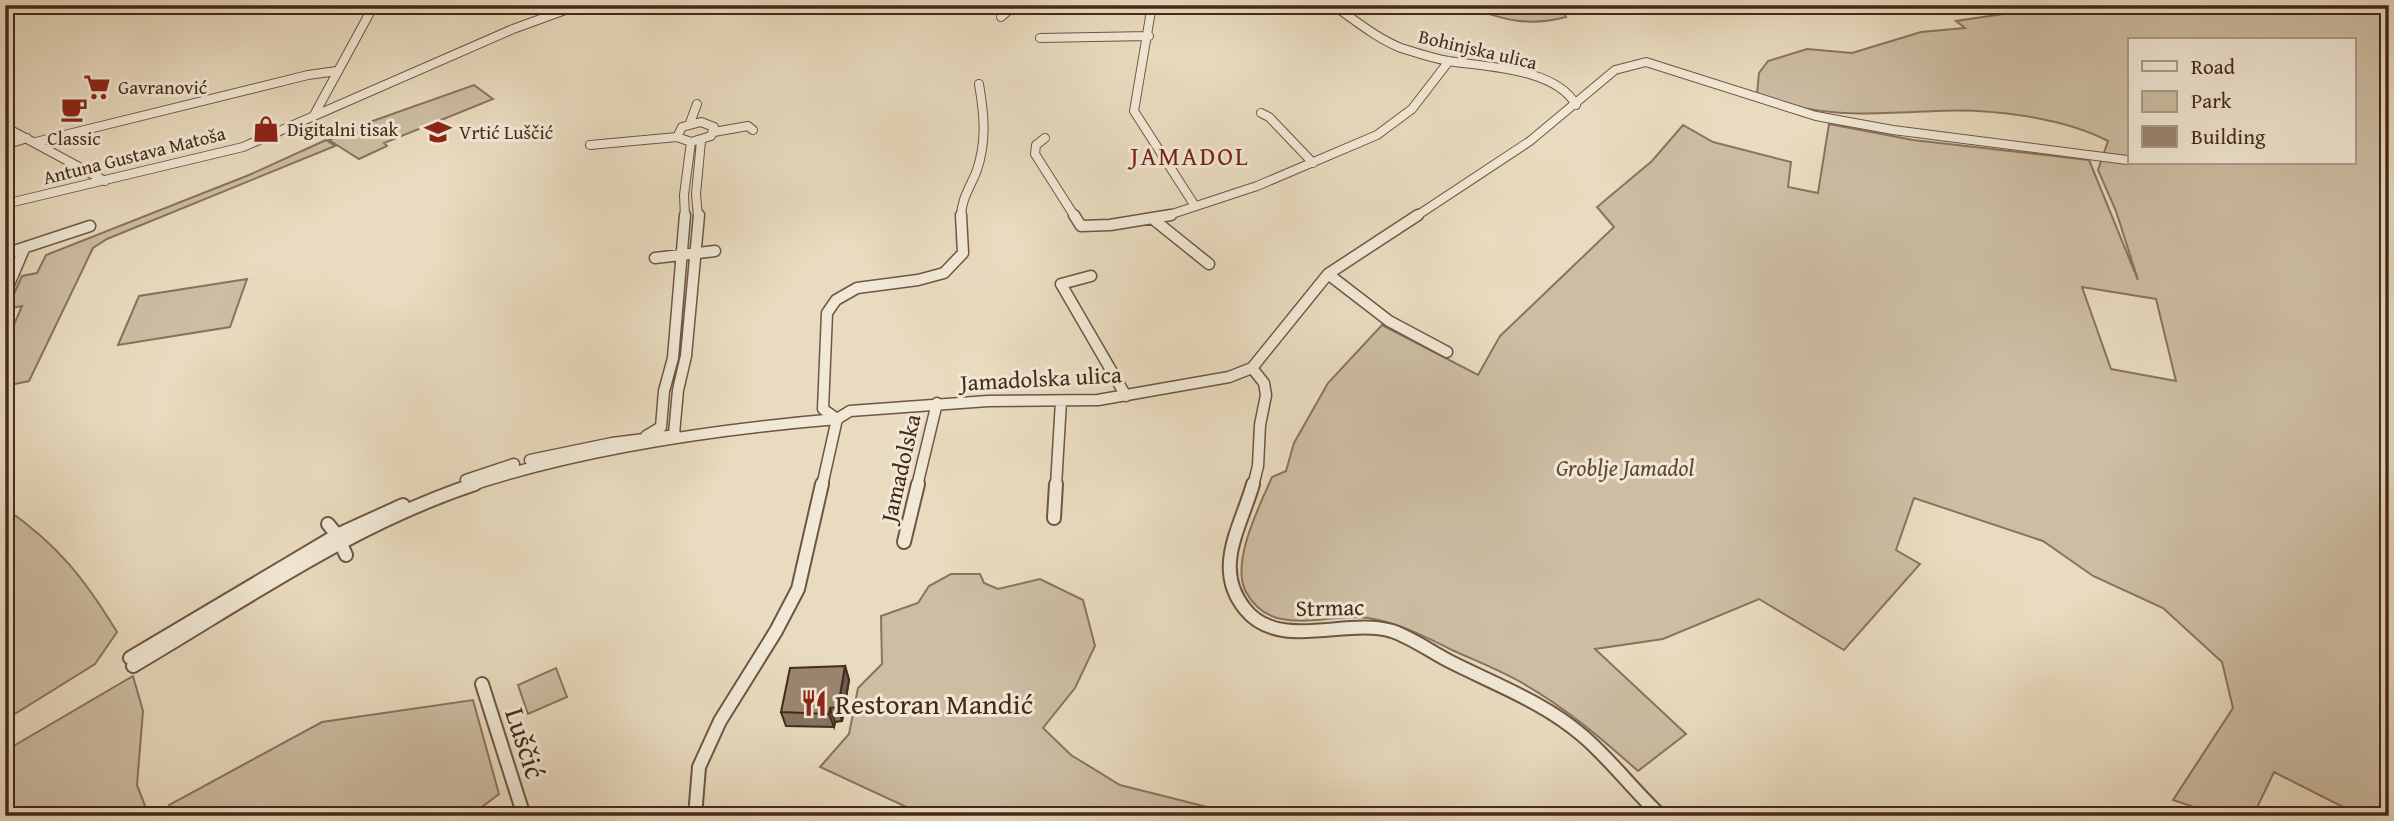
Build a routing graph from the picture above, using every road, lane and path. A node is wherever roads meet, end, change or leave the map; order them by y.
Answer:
1 (374, 5) edge
2 (579, 5) edge
3 (1015, 5) edge
4 (1152, 5) edge
5 (1333, 5) edge
6 (1001, 17) dead end
7 (1149, 36) junction
8 (1040, 38) dead end
9 (1449, 61) junction
10 (337, 71) junction
11 (979, 83) dead end
12 (1576, 105) junction
13 (1261, 113) dead end
14 (313, 117) junction
15 (701, 122) junction
16 (690, 123) junction
17 (5, 127) edge
18 (714, 130) junction
19 (752, 130) dead end
20 (677, 134) junction
21 (27, 138) junction
22 (1045, 138) dead end
23 (696, 141) junction
24 (36, 142) junction
25 (5, 145) edge
26 (590, 145) dead end
27 (2127, 160) dead end
28 (1313, 163) junction
29 (104, 181) junction
30 (5, 204) edge
31 (1195, 206) junction
32 (1153, 219) junction
33 (90, 226) dead end
34 (24, 249) junction
35 (715, 251) dead end
36 (694, 253) junction
37 (5, 254) edge
38 (681, 255) junction
39 (655, 258) dead end
40 (1209, 264) dead end
41 (1328, 274) junction
42 (1091, 276) dead end
43 (5, 293) edge
44 (1447, 352) dead end
45 (1252, 368) junction
46 (1126, 396) junction
47 (1061, 401) junction
48 (937, 403) junction
49 (837, 419) junction
50 (661, 427) junction
51 (674, 434) junction
52 (703, 437) junction
53 (644, 438) junction
54 (660, 443) junction
55 (1054, 518) dead end
56 (328, 524) dead end
57 (339, 539) junction
58 (904, 542) dead end
59 (346, 555) dead end
60 (132, 662) dead end
61 (482, 684) dead end
62 (524, 816) edge
63 (695, 816) edge
64 (1661, 816) edge

1 - 10 street
2 - 14 street, Antuna Gustava Matoša
3 - 6 street
4 - 7 street
5 - 9 street, Bohinjska ulica
7 - 8 street
7 - 31 street
9 - 12 street, Bohinjska ulica
9 - 28 street
10 - 14 street
10 - 24 street
11 - 49 street
12 - 27 street
12 - 41 street
13 - 28 street
14 - 29 street, Antuna Gustava Matoša
15 - 16 street
15 - 16 street
15 - 18 street
16 - 20 street
17 - 21 street
18 - 19 street
18 - 23 street
20 - 23 street
20 - 26 street
21 - 24 street
21 - 25 street
22 - 32 street
23 - 36 street
23 - 38 street
24 - 29 street
28 - 31 street
29 - 30 street, Antuna Gustava Matoša
31 - 32 street
32 - 40 street
33 - 34 street
34 - 37 street
34 - 43 street
35 - 36 street
36 - 38 street
36 - 51 street
38 - 39 street
38 - 50 street
41 - 44 street
41 - 45 street
42 - 46 street
45 - 46 street, Jamadolska ulica
45 - 64 street, Strmac
46 - 47 street, Jamadolska ulica
47 - 48 street, Jamadolska ulica
47 - 55 street
48 - 49 street, Jamadolska ulica
48 - 58 street, Jamadolska
49 - 52 street, Jamadolska ulica
49 - 63 street
50 - 51 street
50 - 53 street
51 - 52 street
51 - 53 street
51 - 54 street
52 - 54 street
53 - 57 street
54 - 57 street
56 - 57 street
57 - 59 street
57 - 60 street
61 - 62 street, Luščić

